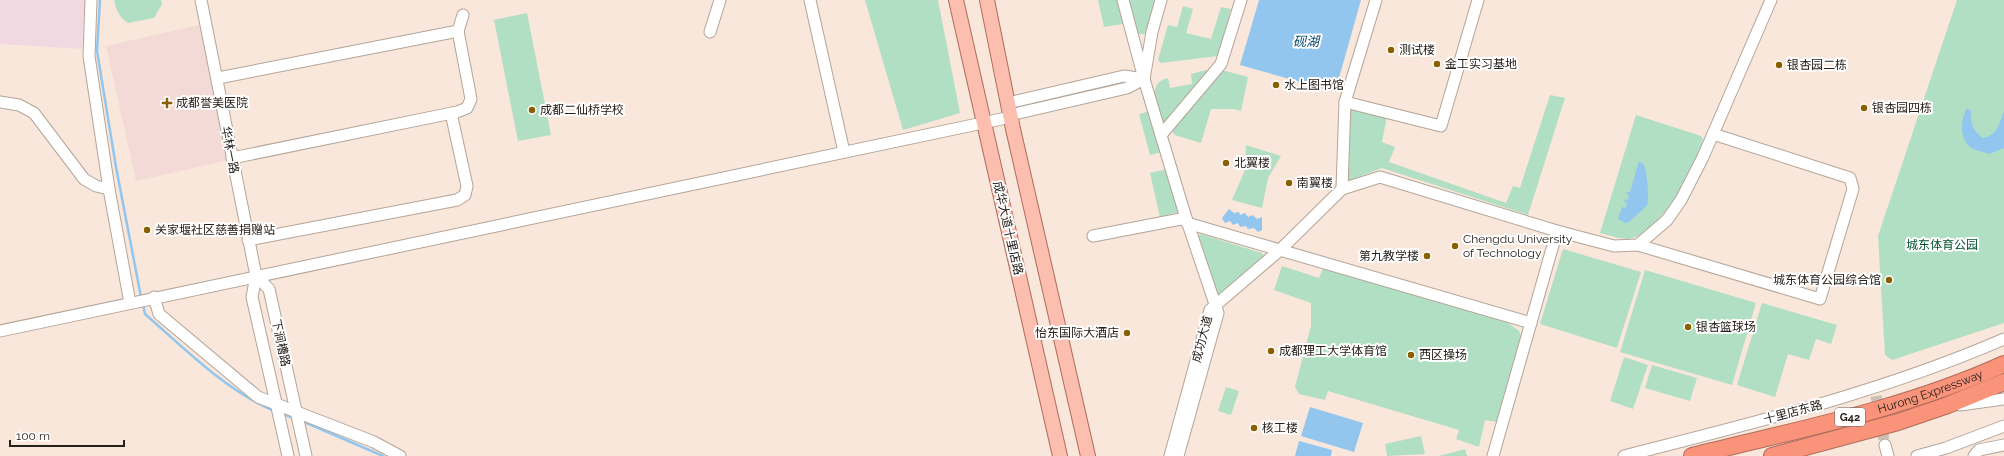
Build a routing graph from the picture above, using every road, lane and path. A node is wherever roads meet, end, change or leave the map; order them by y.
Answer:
1 (91, 0) edge
2 (201, 0) edge
3 (720, 0) edge
4 (810, 0) edge
5 (956, 0) edge
6 (986, 0) edge
7 (1123, 0) edge
8 (1161, 0) edge
9 (1241, 0) edge
10 (1376, 0) edge
11 (1478, 0) edge
12 (1771, 0) edge
13 (463, 16) dead end
14 (458, 31) junction
15 (710, 32) dead end
16 (218, 78) junction
17 (1144, 79) junction
18 (0, 102) edge
19 (1345, 102) junction
20 (1009, 111) junction
21 (451, 113) junction
22 (983, 123) junction
23 (1713, 134) junction
24 (1161, 135) junction
25 (844, 152) junction
26 (232, 158) junction
27 (109, 189) junction
28 (1342, 189) junction
29 (1187, 220) junction
30 (1557, 231) junction
31 (1093, 236) dead end
32 (248, 240) junction
33 (1638, 245) junction
34 (1280, 250) junction
35 (256, 276) junction
36 (152, 297) junction
37 (132, 302) junction
38 (1216, 306) junction
39 (1531, 323) junction
40 (0, 331) edge
41 (2004, 339) edge
42 (2000, 365) edge
43 (2004, 382) edge
44 (2004, 399) edge
45 (1944, 407) junction
46 (277, 410) junction
47 (297, 417) junction
48 (2004, 426) edge
49 (1885, 445) tunnel mouth
50 (2004, 445) edge
51 (288, 456) edge
52 (305, 456) edge
53 (400, 456) edge
54 (1060, 456) edge
55 (1088, 456) edge
56 (1170, 456) edge
57 (1178, 456) edge
58 (1493, 456) edge
59 (1624, 456) edge
60 (1692, 456) edge
61 (1772, 456) edge
62 (1888, 456) edge
63 (1917, 456) edge
64 (1974, 456) edge

1 - 27 street
2 - 16 street, 华林一路
3 - 15 street
4 - 25 street
5 - 22 main road, 成华大道十里店路
6 - 20 main road
7 - 17 street
8 - 17 street
9 - 24 street
10 - 19 street
11 - 19 street
12 - 23 street
13 - 14 street
14 - 16 street
14 - 21 street
16 - 26 street, 华林一路
17 - 20 street
17 - 24 street
18 - 27 street
19 - 28 street
20 - 22 street
20 - 55 main road
21 - 26 street
21 - 32 street
22 - 25 street
22 - 54 main road, 成华大道十里店路
23 - 33 street
23 - 33 street
24 - 29 street
25 - 35 street
26 - 32 street, 华林一路
27 - 37 street
28 - 30 street
28 - 34 street
29 - 31 street
29 - 34 street
29 - 38 street
30 - 33 street
30 - 39 street
32 - 35 street, 华林一路
34 - 38 street
34 - 39 street
35 - 36 street
35 - 46 street
35 - 47 street, 下涧槽路
36 - 37 street
36 - 46 street
37 - 40 street
38 - 56 street, 成功大道
38 - 57 street, 成功大道
39 - 58 street
41 - 59 street, 十里店东路
42 - 60 highway, Hurong Expressway / G42
43 - 45 highway, Hurong Expressway / G42
44 - 45 street
45 - 61 highway, Hurong Expressway / G42
46 - 47 street
46 - 51 street
47 - 52 street, 下涧槽路
47 - 53 street
48 - 63 street
49 - 62 street
50 - 64 street

